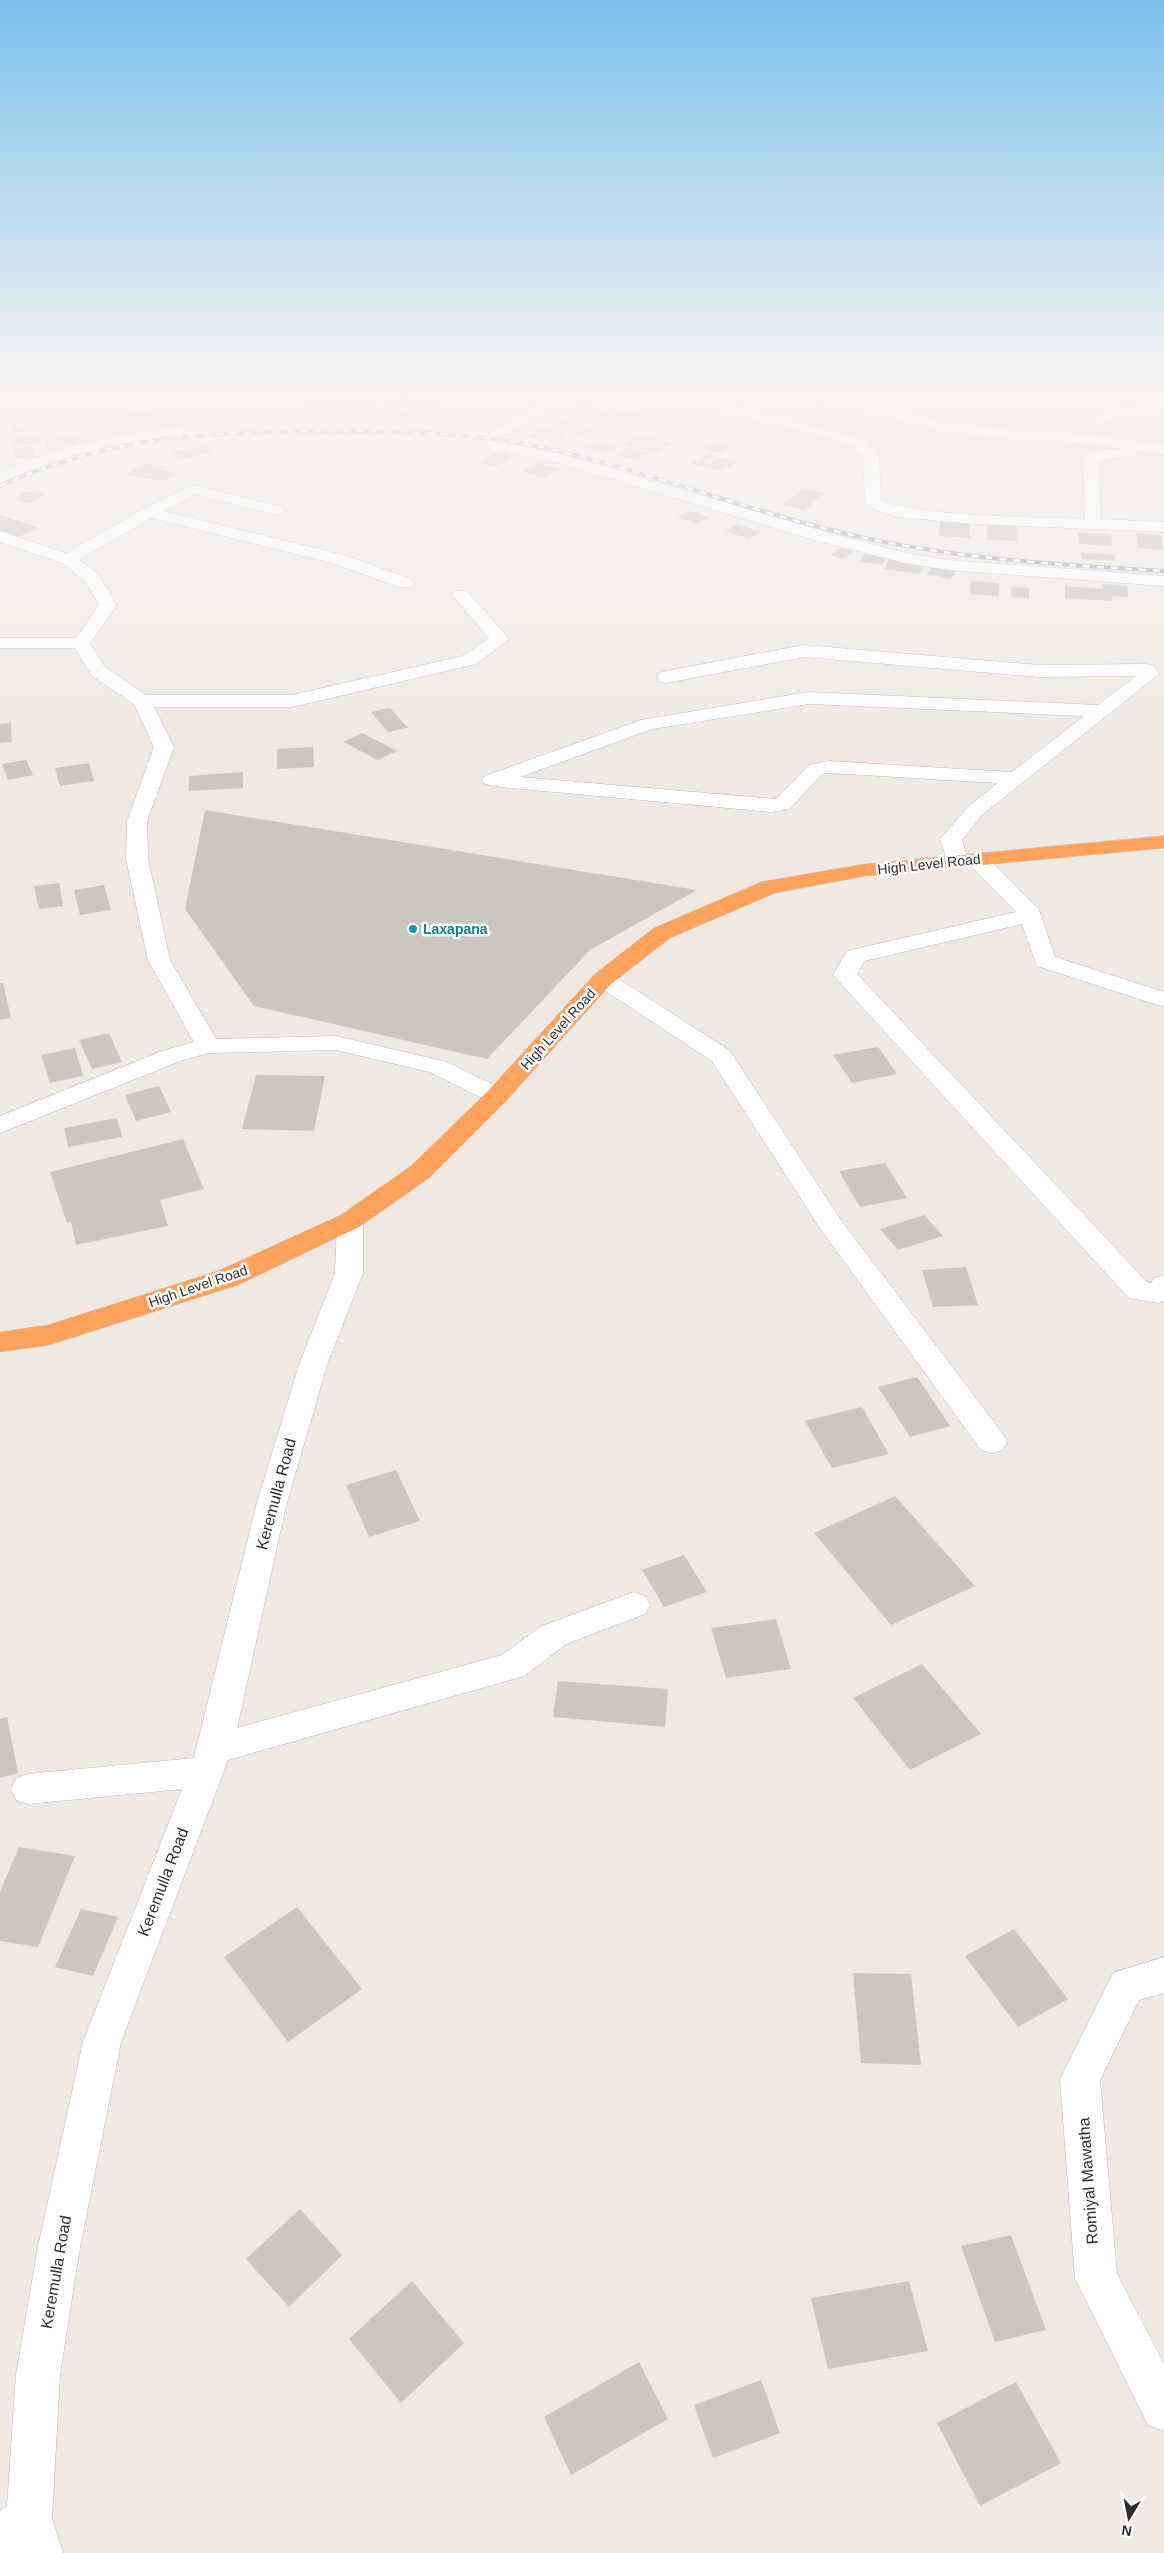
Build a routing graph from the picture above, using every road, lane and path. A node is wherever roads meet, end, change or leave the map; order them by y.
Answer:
1 (149, 512) joint
2 (740, 512) edge
3 (899, 512) edge
4 (1093, 512) edge
5 (1093, 524) junction
6 (1164, 527) edge
7 (0, 536) edge
8 (68, 559) junction
9 (1164, 581) edge
10 (405, 582) dead end
11 (461, 595) dead end
12 (0, 643) edge
13 (81, 643) junction
14 (666, 677) dead end
15 (142, 701) junction
16 (1102, 711) junction
17 (1018, 778) junction
18 (1164, 842) edge
19 (966, 860) junction
20 (1031, 915) junction
21 (603, 979) junction
22 (1164, 1000) edge
23 (208, 1046) junction
24 (497, 1096) junction
25 (0, 1125) edge
26 (350, 1222) junction
27 (1164, 1286) edge
28 (0, 1342) edge
29 (992, 1442) dead end
30 (634, 1605) dead end
31 (210, 1761) junction
32 (28, 1789) dead end
33 (1164, 1975) edge
34 (1164, 2409) edge
35 (23, 2536) edge

1 - 8 street
1 - 10 street
2 - 9 street
3 - 5 street
4 - 5 street
5 - 6 street
7 - 8 street
8 - 13 street
11 - 15 street
12 - 13 street
13 - 15 street
14 - 16 street
15 - 23 street
16 - 17 street
16 - 17 street
17 - 19 street
18 - 19 highway, High Level Road
19 - 20 street
19 - 21 highway, High Level Road
20 - 22 street
20 - 27 street
21 - 24 highway, High Level Road
21 - 29 street
23 - 24 street
23 - 25 street
24 - 26 highway, High Level Road
26 - 28 highway, High Level Road
26 - 31 street, Keremulla Road
30 - 31 street
31 - 32 street
31 - 35 street, Keremulla Road
33 - 34 street, Romiyal Mawatha

